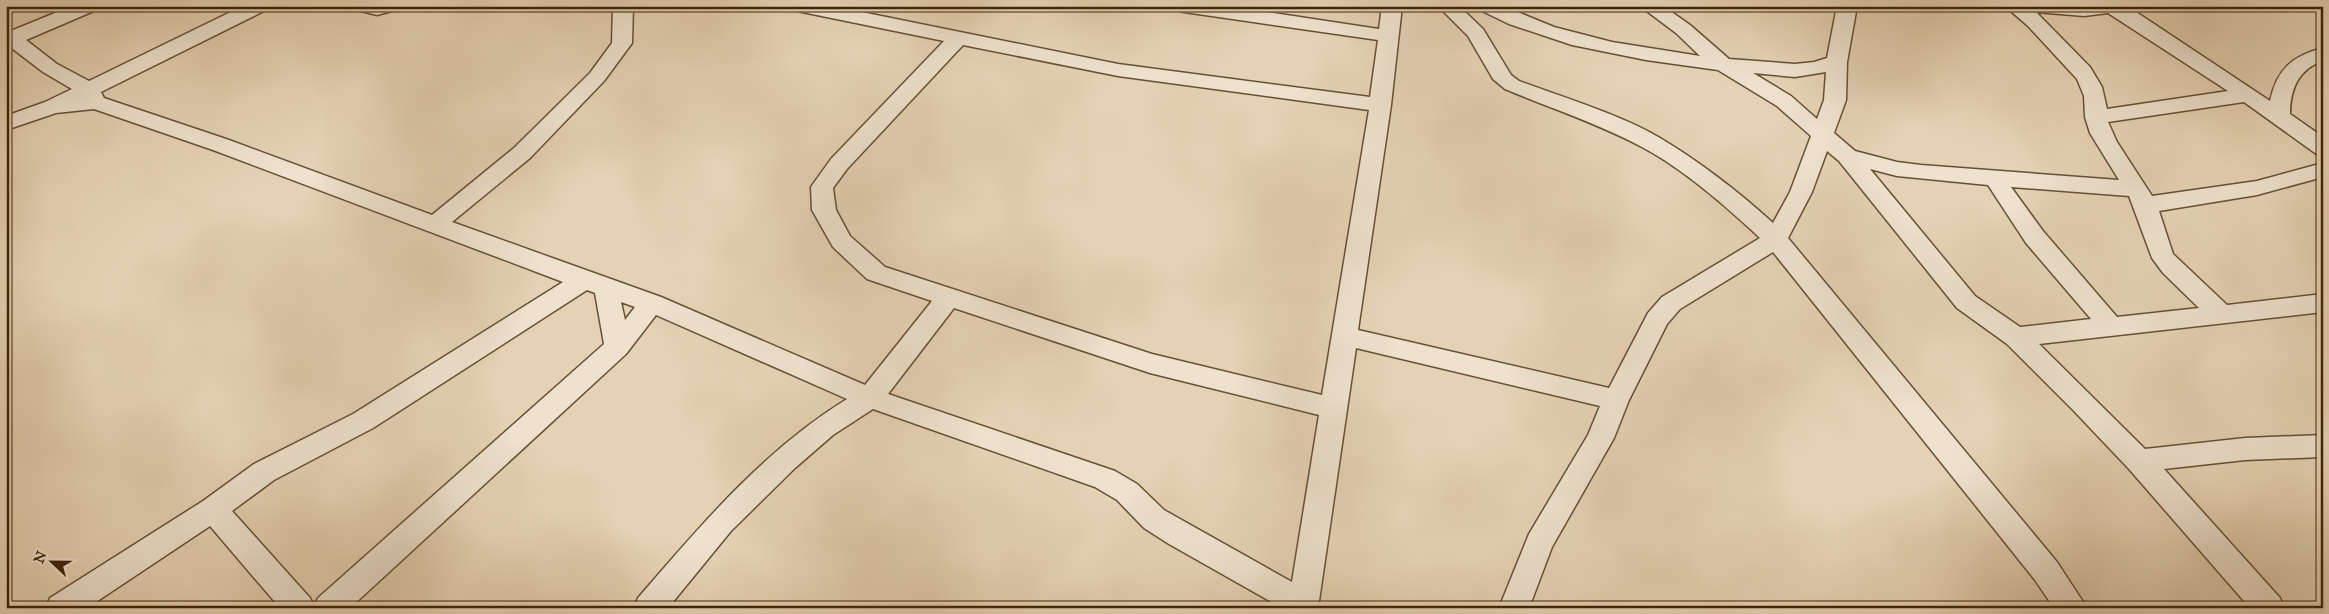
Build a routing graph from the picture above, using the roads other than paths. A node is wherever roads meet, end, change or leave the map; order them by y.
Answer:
1 (89, 6) edge
2 (259, 6) edge
3 (364, 6) edge
4 (389, 6) edge
5 (623, 6) edge
6 (802, 6) edge
7 (1184, 6) edge
8 (1392, 6) edge
9 (1448, 6) edge
10 (1486, 6) edge
11 (1650, 6) edge
12 (1679, 6) edge
13 (1847, 6) edge
14 (2016, 6) edge
15 (2114, 6) edge
16 (2038, 12) edge
17 (872, 13) edge
18 (1683, 28) junction
19 (1389, 36) junction
20 (958, 39) junction
21 (9, 40) edge
22 (2323, 54) edge
23 (1837, 62) junction
24 (1725, 65) junction
25 (2248, 95) junction
26 (92, 96) junction
27 (1380, 105) junction
28 (2096, 116) junction
29 (2279, 117) junction
30 (6, 123) edge
31 (1823, 134) junction
32 (2323, 148) edge
33 (1847, 156) junction
34 (2323, 170) edge
35 (1995, 178) junction
36 (2141, 197) junction
37 (434, 225) junction
38 (1776, 238) junction
39 (595, 284) junction
40 (949, 297) junction
41 (652, 303) junction
42 (2323, 303) edge
43 (2222, 314) junction
44 (2112, 327) junction
45 (1345, 336) junction
46 (2016, 337) junction
47 (617, 347) junction
48 (870, 398) junction
49 (1616, 400) junction
50 (1333, 408) junction
51 (2323, 446) edge
52 (2139, 461) junction
53 (213, 510) junction
54 (1524, 603) edge
55 (1303, 606) edge
56 (61, 608) edge
57 (299, 608) edge
58 (329, 608) edge
59 (649, 608) edge
60 (2072, 608) edge
61 (2269, 608) edge

1 - 21 street
2 - 26 street
3 - 4 street
5 - 37 street
6 - 17 street
7 - 19 street
8 - 19 street
9 - 38 street
10 - 24 street
11 - 18 street
12 - 18 street
13 - 23 street
14 - 16 street
15 - 16 street
15 - 25 street
16 - 28 street
17 - 20 street
18 - 24 street
19 - 27 street
20 - 27 street
20 - 40 street
21 - 26 street
22 - 29 street
23 - 24 street
23 - 31 street
24 - 31 street
25 - 28 street
25 - 29 street
26 - 30 street
26 - 37 street
27 - 45 street
28 - 36 street
29 - 32 street
31 - 33 street
31 - 38 street
33 - 35 street
33 - 46 street
34 - 36 street
35 - 36 street
35 - 44 street
36 - 43 street
37 - 39 street
38 - 49 street
38 - 60 street
39 - 41 street
39 - 47 street
39 - 53 street
40 - 48 street
40 - 50 street
41 - 47 street
41 - 48 street
42 - 43 street
43 - 44 street
44 - 46 street
45 - 49 street
45 - 50 street
46 - 52 street
47 - 58 street
48 - 55 street
48 - 59 street
49 - 54 street
50 - 55 street
51 - 52 street
52 - 61 street
53 - 56 street
53 - 57 street

